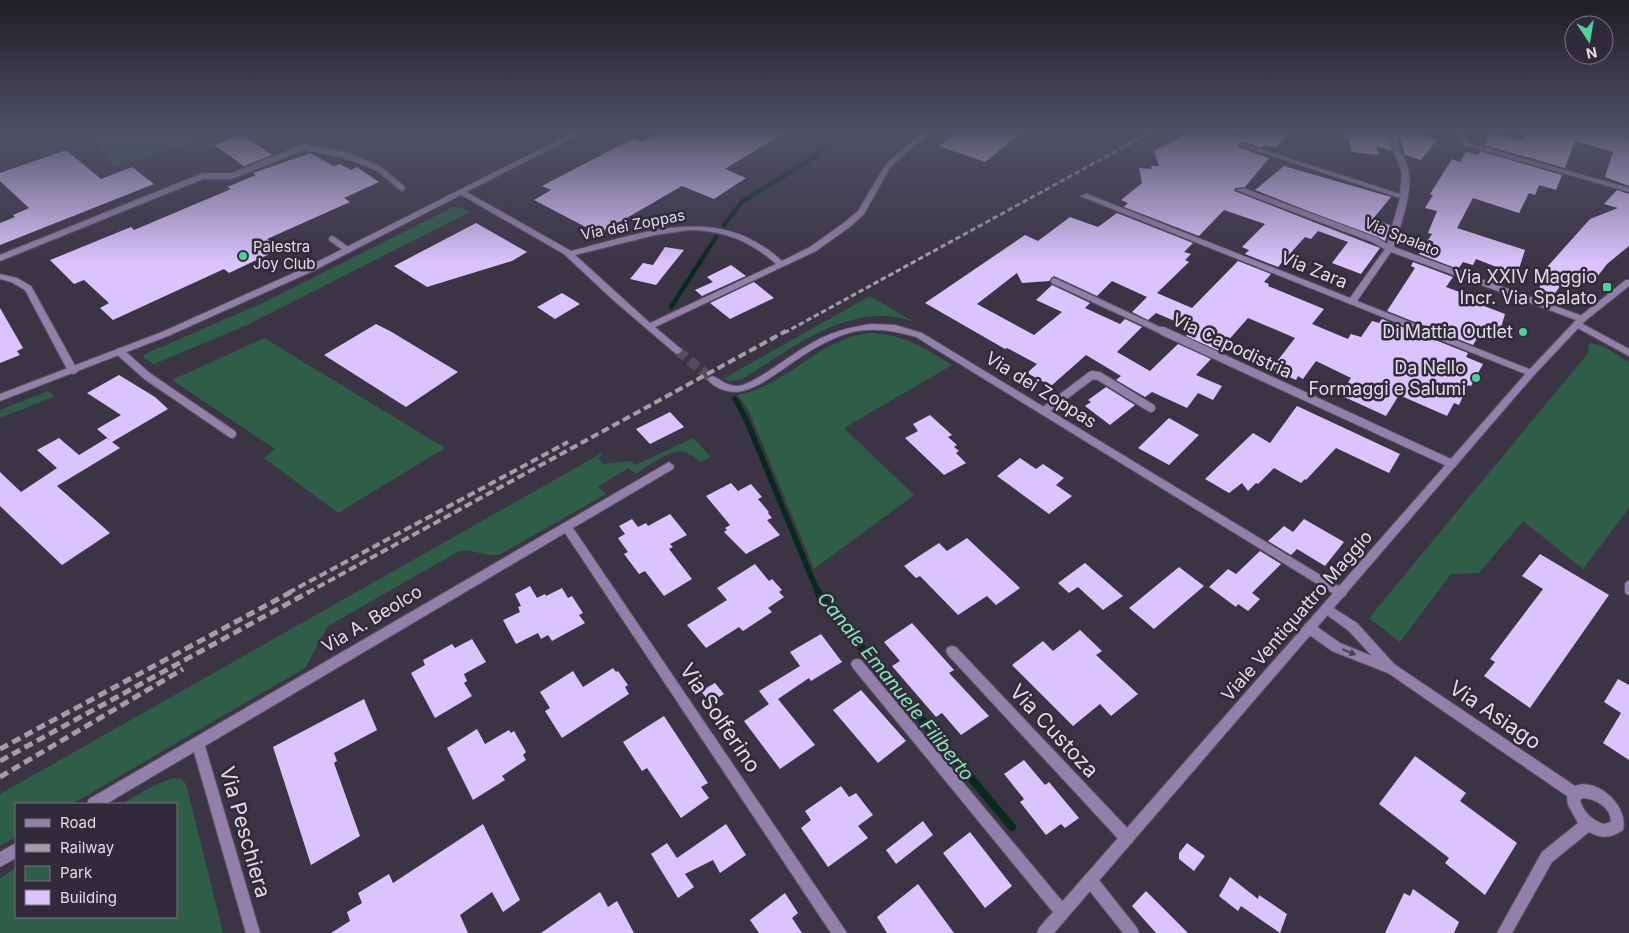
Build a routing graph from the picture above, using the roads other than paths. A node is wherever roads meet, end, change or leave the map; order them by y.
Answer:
1 (233, 176) edge
2 (387, 176) edge
3 (496, 176) edge
4 (882, 176) edge
5 (1337, 176) edge
6 (1406, 176) edge
7 (1578, 176) edge
8 (402, 188) dead end
9 (1240, 190) dead end
10 (1629, 190) edge
11 (462, 193) junction
12 (1084, 196) dead end
13 (1403, 197) junction
14 (332, 239) dead end
15 (1390, 248) junction
16 (348, 250) junction
17 (569, 254) junction
18 (0, 258) edge
19 (782, 265) junction
20 (0, 276) edge
21 (1054, 281) dead end
22 (1629, 282) edge
23 (1352, 302) junction
24 (1579, 321) junction
25 (650, 326) junction
26 (678, 351) tunnel mouth
27 (120, 352) junction
28 (1629, 353) edge
29 (73, 371) junction
30 (1531, 374) junction
31 (712, 378) tunnel mouth
32 (0, 398) edge
33 (1151, 408) dead end
34 (1044, 412) junction
35 (232, 434) dead end
36 (1452, 464) junction
37 (669, 466) dead end
38 (566, 526) junction
39 (1629, 585) edge
40 (1629, 591) edge
41 (1340, 593) junction
42 (1327, 609) junction
43 (1309, 628) junction
44 (952, 651) dead end
45 (856, 664) dead end
46 (1392, 669) junction
47 (198, 742) junction
48 (1575, 794) junction
49 (96, 803) edge
50 (1624, 818) edge
51 (1588, 824) junction
52 (1127, 838) junction
53 (15, 851) edge
54 (0, 860) edge
55 (1090, 880) junction
56 (1062, 912) junction
57 (253, 933) edge
58 (840, 933) edge
59 (1044, 933) edge
60 (1132, 933) edge
61 (1504, 933) edge

1 - 18 lane
2 - 8 lane
3 - 11 street
4 - 19 street
5 - 13 street
6 - 13 street
7 - 10 street
9 - 15 street, Via Spalato
11 - 16 street
11 - 17 street, Via dei Zoppas
12 - 23 street, Via Zara
13 - 15 street
14 - 16 lane
15 - 23 street
15 - 24 street, Via Spalato
16 - 27 street
17 - 19 street, Via dei Zoppas
17 - 25 street, Via dei Zoppas
19 - 25 street
20 - 29 street
21 - 36 lane, Via Capodistria
22 - 24 street, Viale Ventiquattro Maggio
23 - 30 street, Via Zara
24 - 28 street, Via Spalato
24 - 30 street, Viale Ventiquattro Maggio
25 - 26 street, Via dei Zoppas
27 - 29 street
27 - 35 lane
29 - 32 street
30 - 36 street, Viale Ventiquattro Maggio
31 - 34 street, Via dei Zoppas
33 - 34 lane
34 - 41 street, Via dei Zoppas
36 - 41 street, Viale Ventiquattro Maggio
37 - 38 street, Via A. Beolco
38 - 47 street, Via A. Beolco
38 - 58 street, Via Solferino
39 - 40 lane
41 - 42 street, Viale Ventiquattro Maggio
42 - 43 street, Viale Ventiquattro Maggio
42 - 46 street, Via Asiago
43 -> 46 street, Via Asiago
43 - 52 street, Viale Ventiquattro Maggio
44 - 52 street, Via Custoza
45 - 56 street
46 - 48 street, Via Asiago
47 - 49 street, Via A. Beolco
47 - 57 street, Via Peschiera
48 - 50 street
48 - 51 street
50 - 51 street
51 - 61 street
52 - 55 street, Viale Ventiquattro Maggio
53 - 54 street
55 - 56 street, Viale Ventiquattro Maggio
55 - 60 street
56 - 59 street, Viale Ventiquattro Maggio

